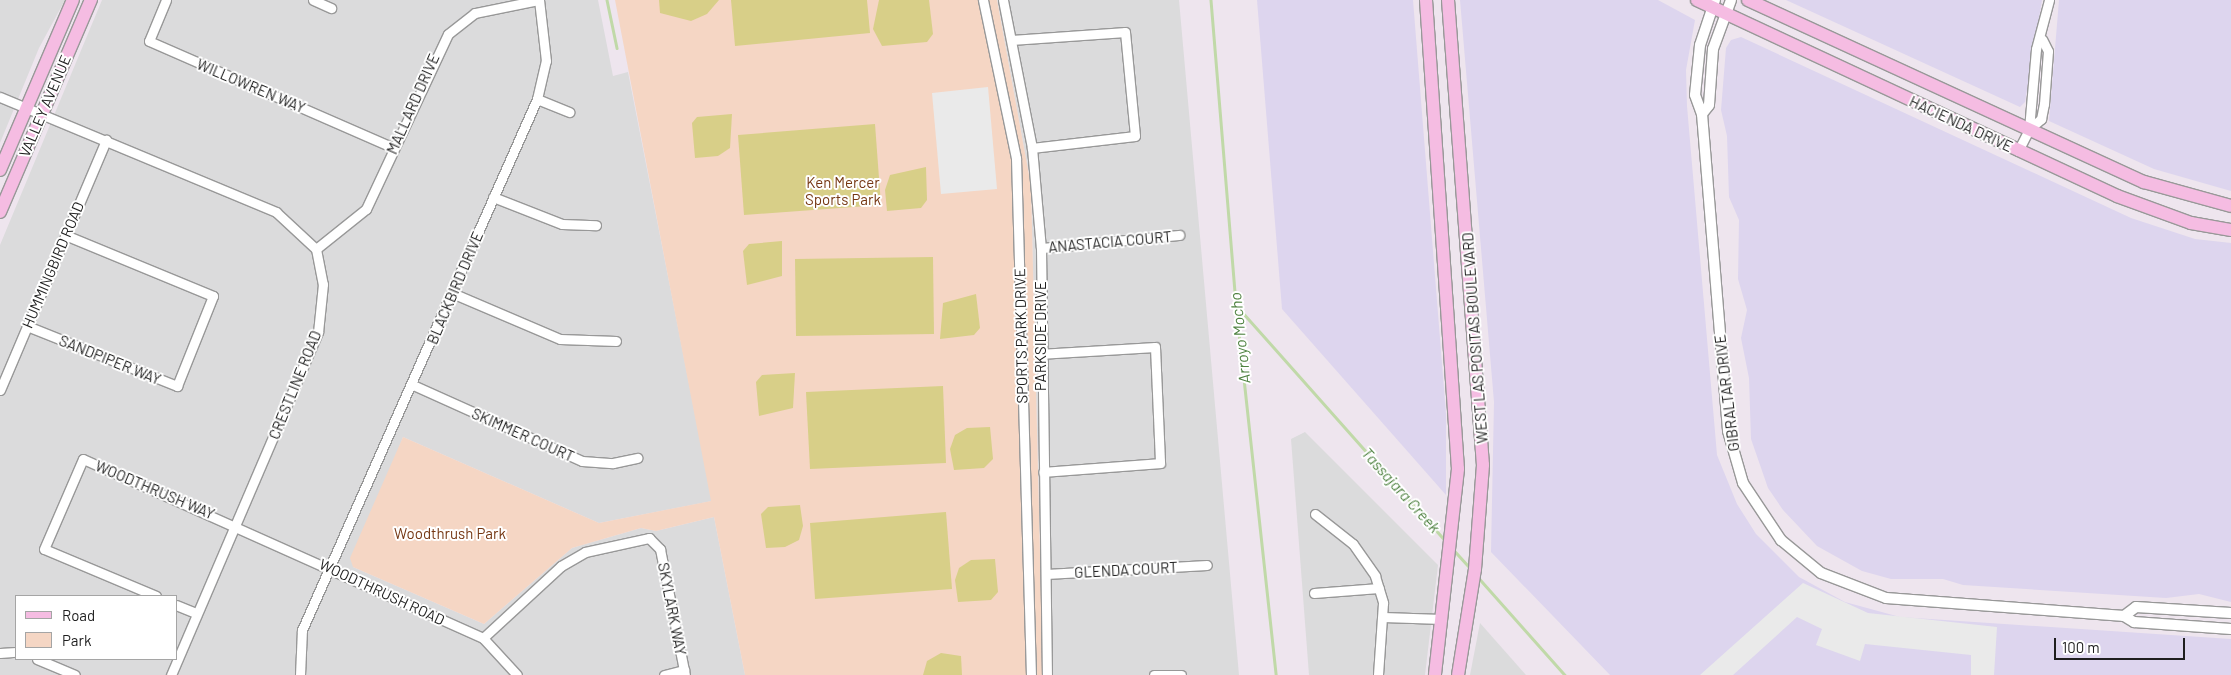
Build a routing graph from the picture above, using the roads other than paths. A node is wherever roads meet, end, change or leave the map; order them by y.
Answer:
1 (73, 0) edge
2 (91, 0) edge
3 (166, 0) edge
4 (313, 0) edge
5 (539, 0) edge
6 (983, 0) edge
7 (1003, 0) edge
8 (1426, 0) edge
9 (1448, 0) edge
10 (1697, 0) edge
11 (1731, 0) edge
12 (1748, 0) edge
13 (2049, 0) edge
14 (1714, 4) edge
15 (331, 8) dead end
16 (1725, 14) junction
17 (1012, 40) junction
18 (0, 97) edge
19 (537, 99) junction
20 (27, 108) junction
21 (570, 112) dead end
22 (1702, 114) junction
23 (42, 115) junction
24 (2028, 129) junction
25 (106, 140) junction
26 (394, 148) junction
27 (1032, 148) junction
28 (2018, 150) junction
29 (0, 170) edge
30 (493, 197) junction
31 (2231, 206) edge
32 (0, 212) edge
33 (596, 225) dead end
34 (2231, 230) edge
35 (65, 235) junction
36 (1179, 235) dead end
37 (1041, 248) junction
38 (316, 249) junction
39 (452, 293) junction
40 (27, 326) junction
41 (616, 341) dead end
42 (1039, 354) junction
43 (413, 385) junction
44 (0, 390) edge
45 (637, 458) dead end
46 (1043, 472) junction
47 (1316, 514) dead end
48 (236, 525) junction
49 (1207, 565) dead end
50 (331, 568) junction
51 (1046, 574) junction
52 (1379, 588) junction
53 (1314, 593) dead end
54 (154, 595) edge
55 (178, 606) edge
56 (196, 613) junction
57 (2231, 614) edge
58 (2124, 616) junction
59 (1383, 617) junction
60 (1442, 619) junction
61 (2231, 629) edge
62 (482, 638) junction
63 (15, 652) edge
64 (0, 653) edge
65 (178, 658) edge
66 (39, 660) edge
67 (177, 660) edge
68 (684, 672) edge
69 (68, 674) edge
70 (171, 675) edge
71 (300, 675) edge
72 (517, 675) edge
73 (664, 675) edge
74 (1031, 675) edge
75 (1047, 675) edge
76 (1154, 675) edge
77 (1181, 675) edge
78 (1378, 675) edge
79 (1435, 675) edge
80 (1458, 675) edge

1 - 20 main road, VALLEY AVENUE
2 - 23 main road, VALLEY AVENUE
3 - 26 street, WILLOWREN WAY
4 - 15 street
5 - 19 street, BLACKBIRD DRIVE
5 - 26 street, MALLARD DRIVE
6 - 74 street, SPORTS PARK DRIVE
7 - 17 street, PARKSIDE DRIVE
8 - 60 main road, WEST LAS POSITAS BOULEVARD
9 - 80 main road, WEST LAS POSITAS BOULEVARD
10 - 14 main road, HACIENDA DRIVE
11 - 16 street, GIBRALTAR DRIVE
12 - 24 main road, HACIENDA DRIVE
13 - 24 street
14 - 16 main road, HACIENDA DRIVE
14 - 22 street, GIBRALTAR DRIVE
16 - 22 street, GIBRALTAR DRIVE
16 - 28 main road, HACIENDA DRIVE
17 - 27 street, PARKSIDE DRIVE
17 - 27 street
18 - 20 street
19 - 21 street
19 - 30 street, BLACKBIRD DRIVE
20 - 23 street
20 - 29 main road, VALLEY AVENUE
22 - 58 street, GIBRALTAR DRIVE
23 - 25 street
23 - 32 main road, VALLEY AVENUE
24 - 28 street
24 - 31 main road, HACIENDA DRIVE
25 - 35 street, HUMMINGBIRD ROAD
25 - 38 street
26 - 38 street, MALLARD DRIVE
27 - 37 street, PARKSIDE DRIVE
28 - 34 main road, HACIENDA DRIVE
30 - 33 street
30 - 39 street, BLACKBIRD DRIVE
35 - 40 street, HUMMINGBIRD ROAD
35 - 40 street, SANDPIPER WAY
36 - 37 street, ANASTACIA COURT
37 - 42 street, PARKSIDE DRIVE
38 - 48 street, CRESTLINE ROAD
39 - 41 street
39 - 43 street, BLACKBIRD DRIVE
40 - 44 street, HUMMINGBIRD ROAD
42 - 46 street, PARKSIDE DRIVE
42 - 46 street
43 - 45 street, SKIMMER COURT
43 - 50 street, BLACKBIRD DRIVE
46 - 51 street, PARKSIDE DRIVE
47 - 52 street
48 - 50 street, WOODTHRUSH ROAD
48 - 54 street, WOODTHRUSH WAY
48 - 56 street, CRESTLINE ROAD
49 - 51 street, GLENDA COURT
50 - 62 street, WOODTHRUSH ROAD
50 - 71 street, BLACKBIRD DRIVE
51 - 75 street, PARKSIDE DRIVE
52 - 53 street
52 - 59 street
55 - 56 street
56 - 65 street, CRESTLINE ROAD
57 - 58 street, GIBRALTAR DRIVE
58 - 61 street, GIBRALTAR DRIVE
59 - 60 street
59 - 78 street
60 - 79 main road, WEST LAS POSITAS BOULEVARD
62 - 68 street, SKYLARK WAY
62 - 72 street, WOODTHRUSH ROAD
63 - 64 street
66 - 69 street
67 - 70 street, CRESTLINE ROAD
68 - 73 street
76 - 77 street

